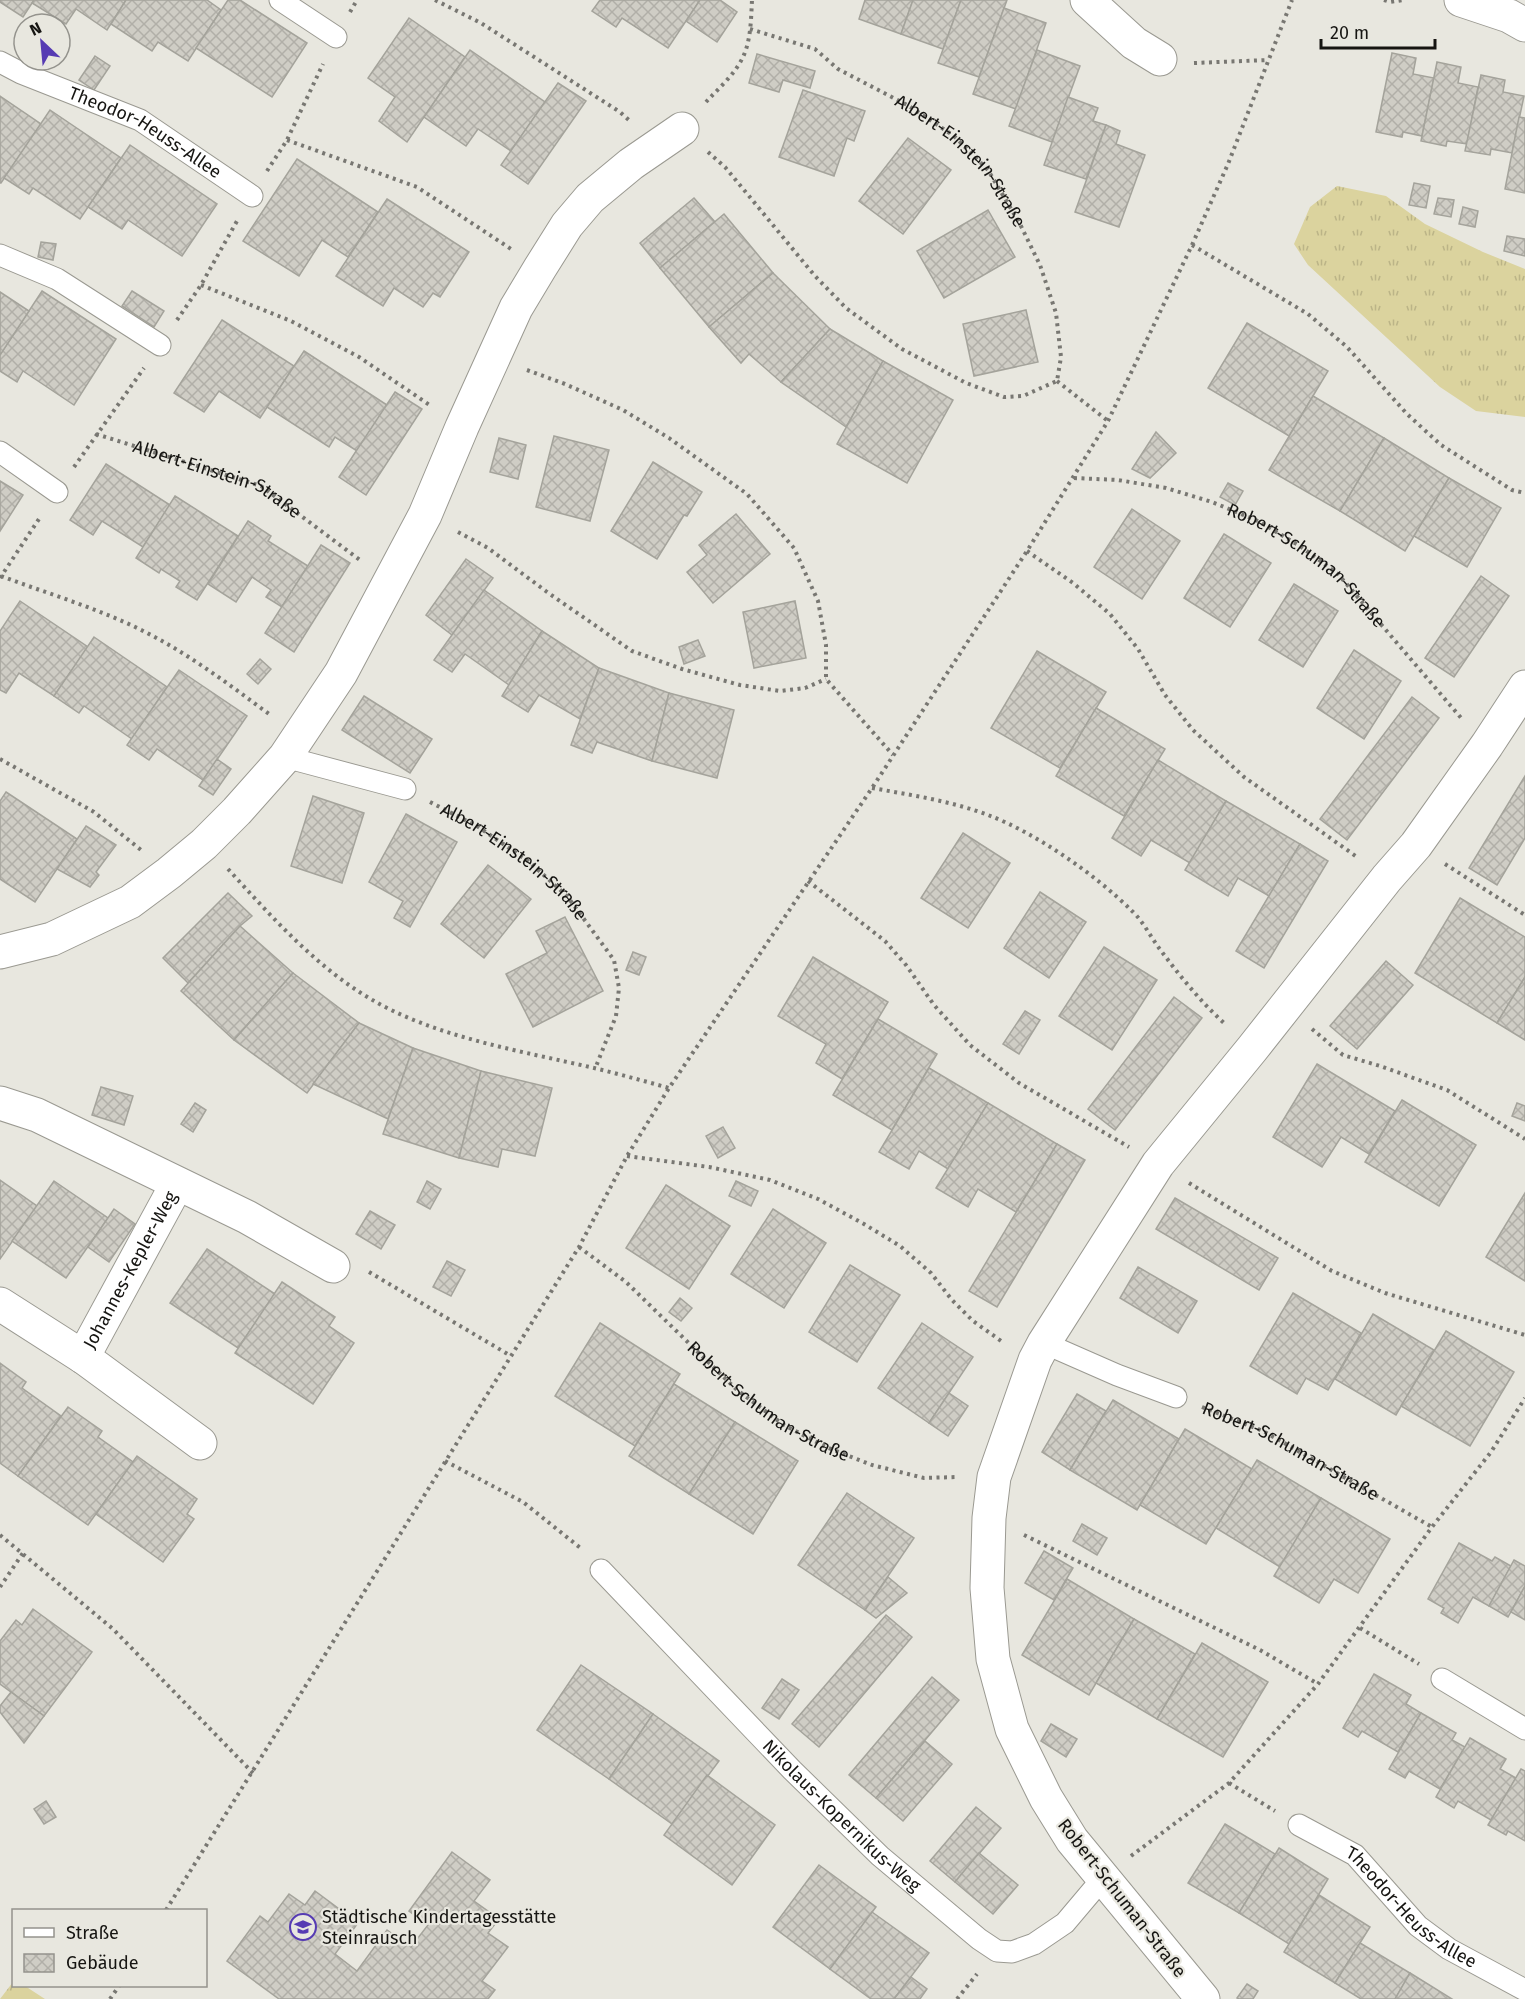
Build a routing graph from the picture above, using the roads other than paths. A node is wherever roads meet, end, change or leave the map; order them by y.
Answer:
1 (280, 0) edge
2 (1087, 0) edge
3 (1461, 0) edge
4 (1525, 25) edge
5 (336, 37) road end
6 (1160, 59) road end
7 (0, 62) edge
8 (669, 137) road end
9 (252, 196) road end
10 (0, 255) edge
11 (160, 345) road end
12 (0, 452) edge
13 (57, 492) road end
14 (1525, 687) edge
15 (292, 746) junction
16 (405, 789) road end
17 (0, 952) edge
18 (0, 1103) edge
19 (177, 1184) junction
20 (333, 1266) road end
21 (0, 1304) edge
22 (1039, 1351) junction
23 (83, 1357) junction
24 (1176, 1397) road end
25 (200, 1443) dead end
26 (601, 1570) road end
27 (1442, 1679) road end
28 (1525, 1729) edge
29 (1299, 1825) road end
30 (1103, 1878) junction
31 (1525, 1990) edge
32 (1203, 1999) edge

1 - 5 lane
2 - 6 street
3 - 4 street
7 - 9 lane, Theodor-Heuss-Allee
8 - 15 street
10 - 11 lane
12 - 13 lane
14 - 22 street, Robert-Schuman-Straße
15 - 16 lane
15 - 17 street
18 - 19 street, Johannes-Kepler-Weg
19 - 20 street, Johannes-Kepler-Weg
19 - 23 street, Johannes-Kepler-Weg
21 - 23 street, Johannes-Kepler-Weg
22 - 24 lane
22 - 30 street, Robert-Schuman-Straße
23 - 25 street, Johannes-Kepler-Weg
26 - 30 lane, Nikolaus-Kopernikus-Weg
27 - 28 lane
29 - 31 lane, Theodor-Heuss-Allee
30 - 32 street, Robert-Schuman-Straße

